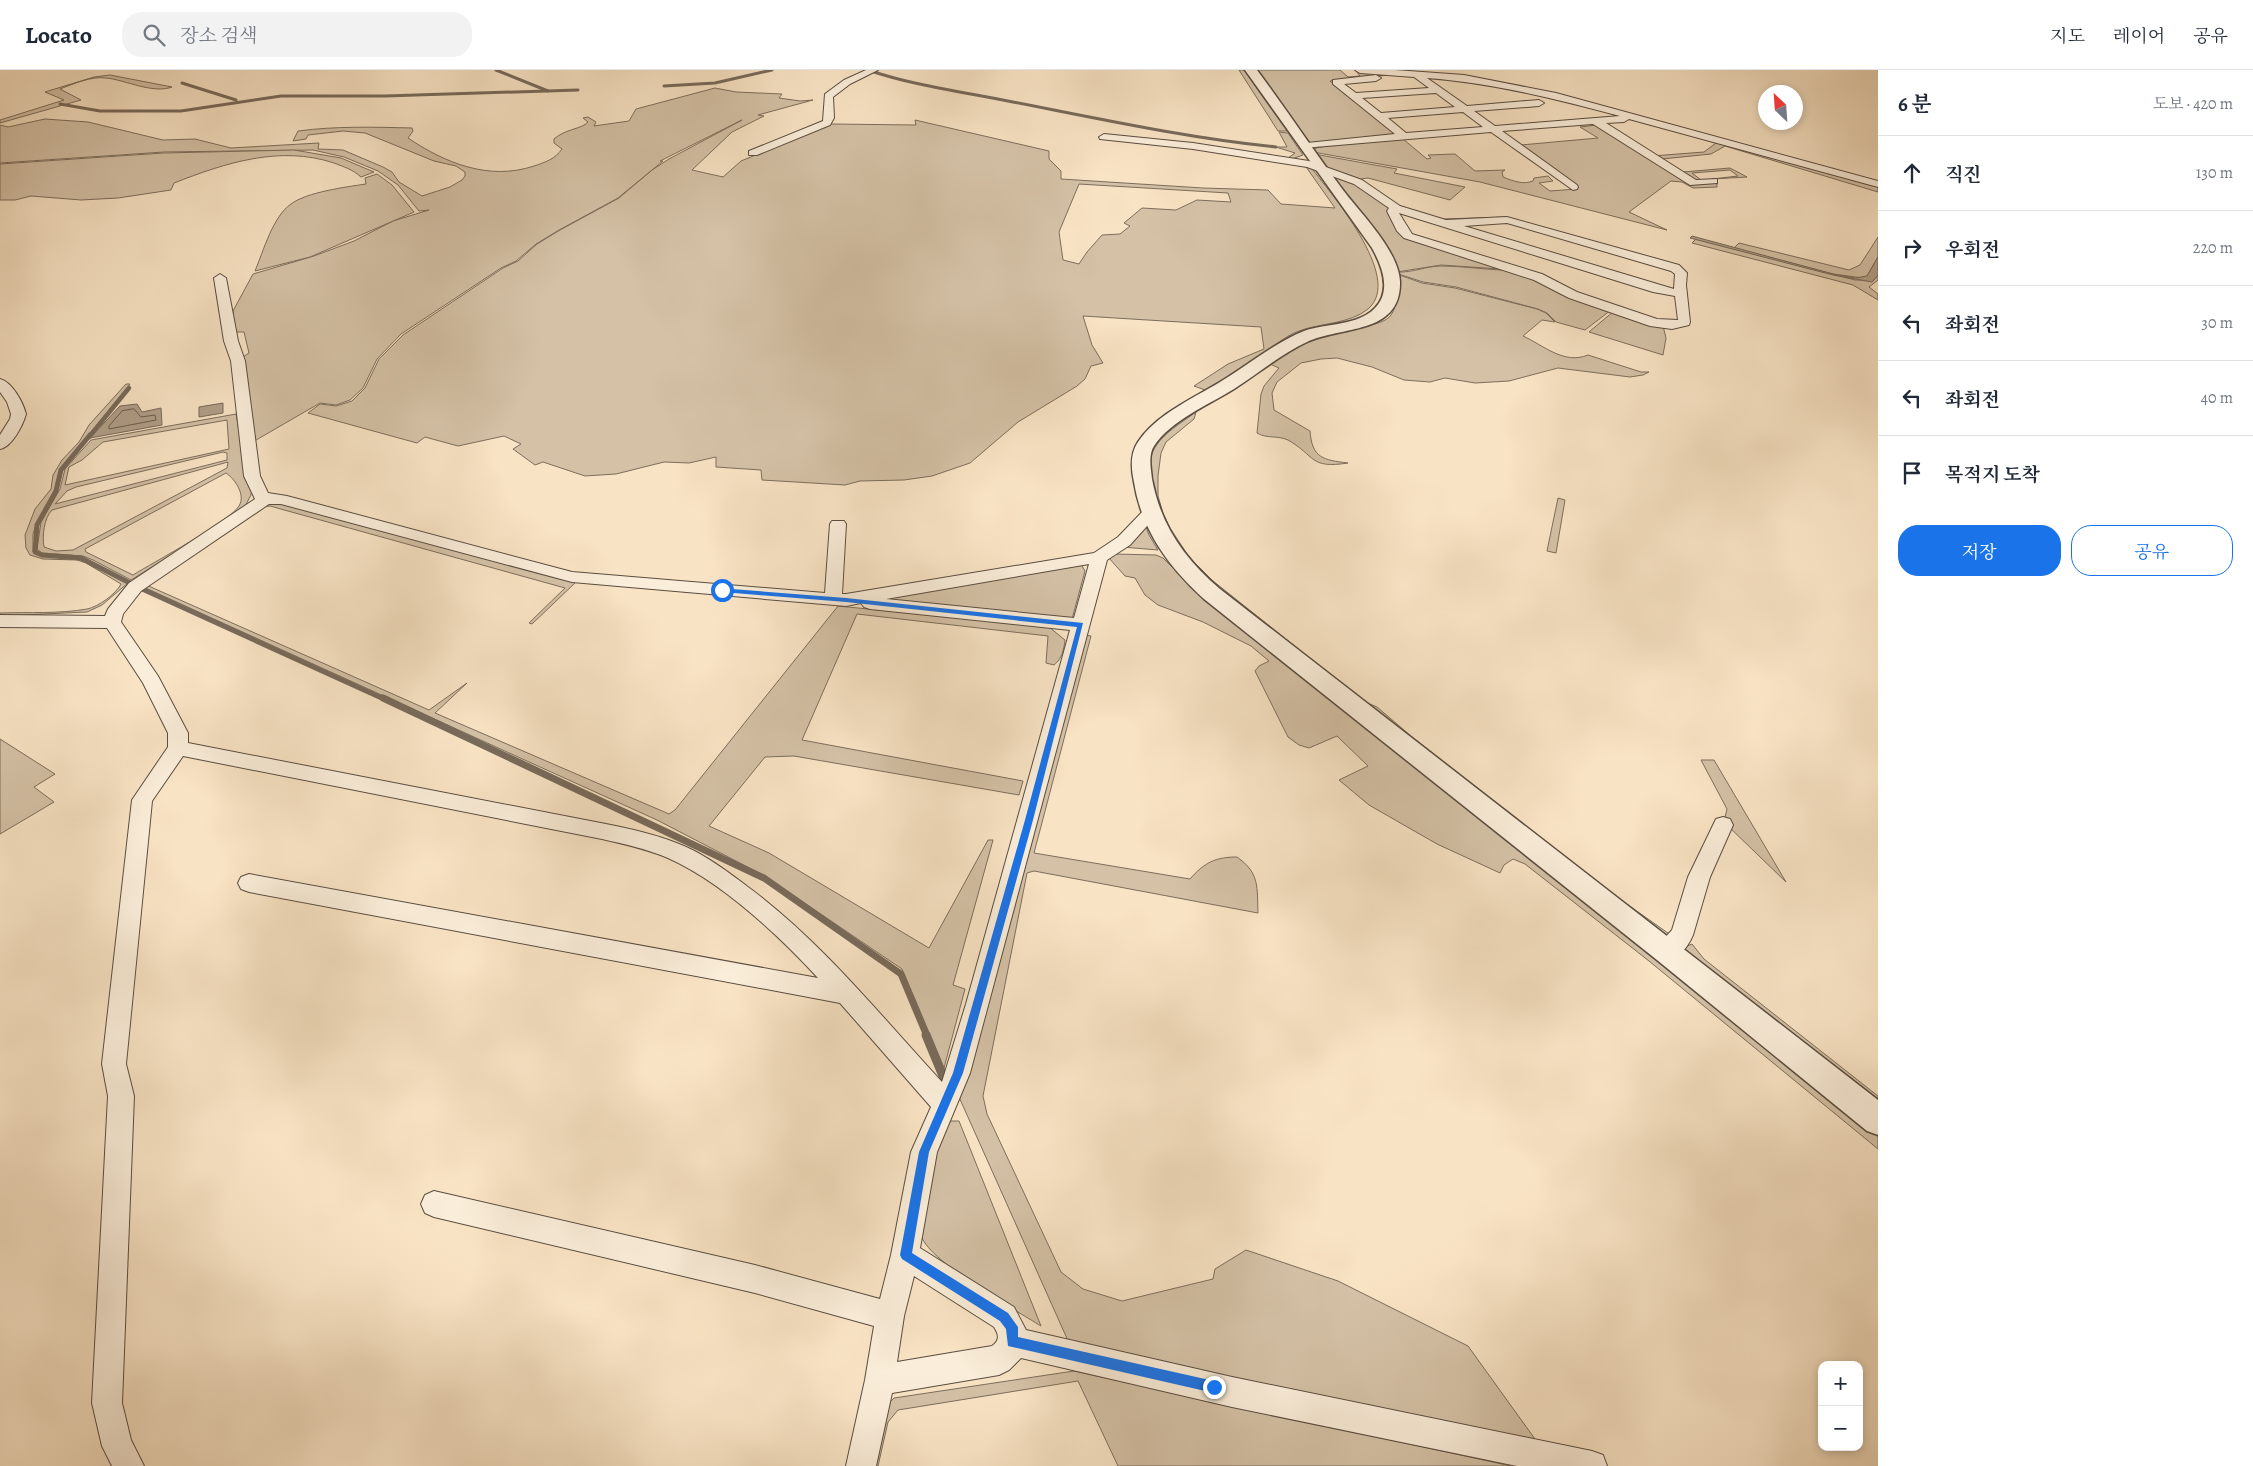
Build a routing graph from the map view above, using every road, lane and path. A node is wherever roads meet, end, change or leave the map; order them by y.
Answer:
1 (1251, 70) edge
2 (1360, 70) edge
3 (871, 71) edge
4 (1417, 74) junction
5 (1463, 74) edge
6 (1439, 90) junction
7 (1354, 96) junction
8 (1539, 103) dead end
9 (1466, 109) junction
10 (1378, 116) junction
11 (1637, 118) junction
12 (1595, 121) junction
13 (1494, 129) junction
14 (1404, 136) junction
15 (1104, 137) dead end
16 (1307, 146) junction
17 (753, 153) dead end
18 (1321, 168) junction
19 (1713, 181) dead end
20 (1878, 184) edge
21 (1573, 187) dead end
22 (1396, 208) junction
23 (1447, 224) junction
24 (220, 278) dead end
25 (1682, 294) junction
26 (0, 383) edge
27 (0, 445) edge
28 (265, 499) junction
29 (1150, 513) junction
30 (838, 524) dead end
31 (1099, 557) junction
32 (839, 600) junction
33 (0, 621) edge
34 (112, 622) junction
35 (1081, 625) junction
36 (178, 748) junction
37 (1723, 825) dead end
38 (249, 883) dead end
39 (1667, 951) junction
40 (849, 994) junction
41 (944, 1103) junction
42 (1878, 1120) edge
43 (434, 1204) dead end
44 (906, 1255) junction
45 (890, 1316) junction
46 (1012, 1342) junction
47 (880, 1380) junction
48 (129, 1466) edge
49 (861, 1466) edge
50 (1592, 1466) edge

1 - 16 street
2 - 4 street
3 - 17 street
4 - 5 street
4 - 6 street
4 - 7 street
5 - 11 street
6 - 7 street
6 - 9 street
7 - 10 street
8 - 9 street
9 - 10 street
9 - 13 street
10 - 14 street
11 - 12 street
11 - 20 street
12 - 13 street
12 - 19 street
13 - 14 street
13 - 21 street
14 - 16 street
15 - 18 street
16 - 18 street
18 - 22 street
18 - 29 street
22 - 23 street
22 - 25 street
23 - 25 street
23 - 25 street
24 - 28 street
26 - 27 street
28 - 32 street
28 - 34 street
29 - 31 street
29 - 39 street
30 - 32 street
31 - 32 street
31 - 35 street
32 - 35 street
33 - 34 street
34 - 36 street
35 - 41 street
36 - 40 street
36 - 48 street
37 - 39 street
38 - 40 street
39 - 42 street
40 - 41 street
41 - 44 street
43 - 45 street
44 - 45 street
44 - 46 street
45 - 47 street
46 - 47 street
46 - 50 street
47 - 49 street

